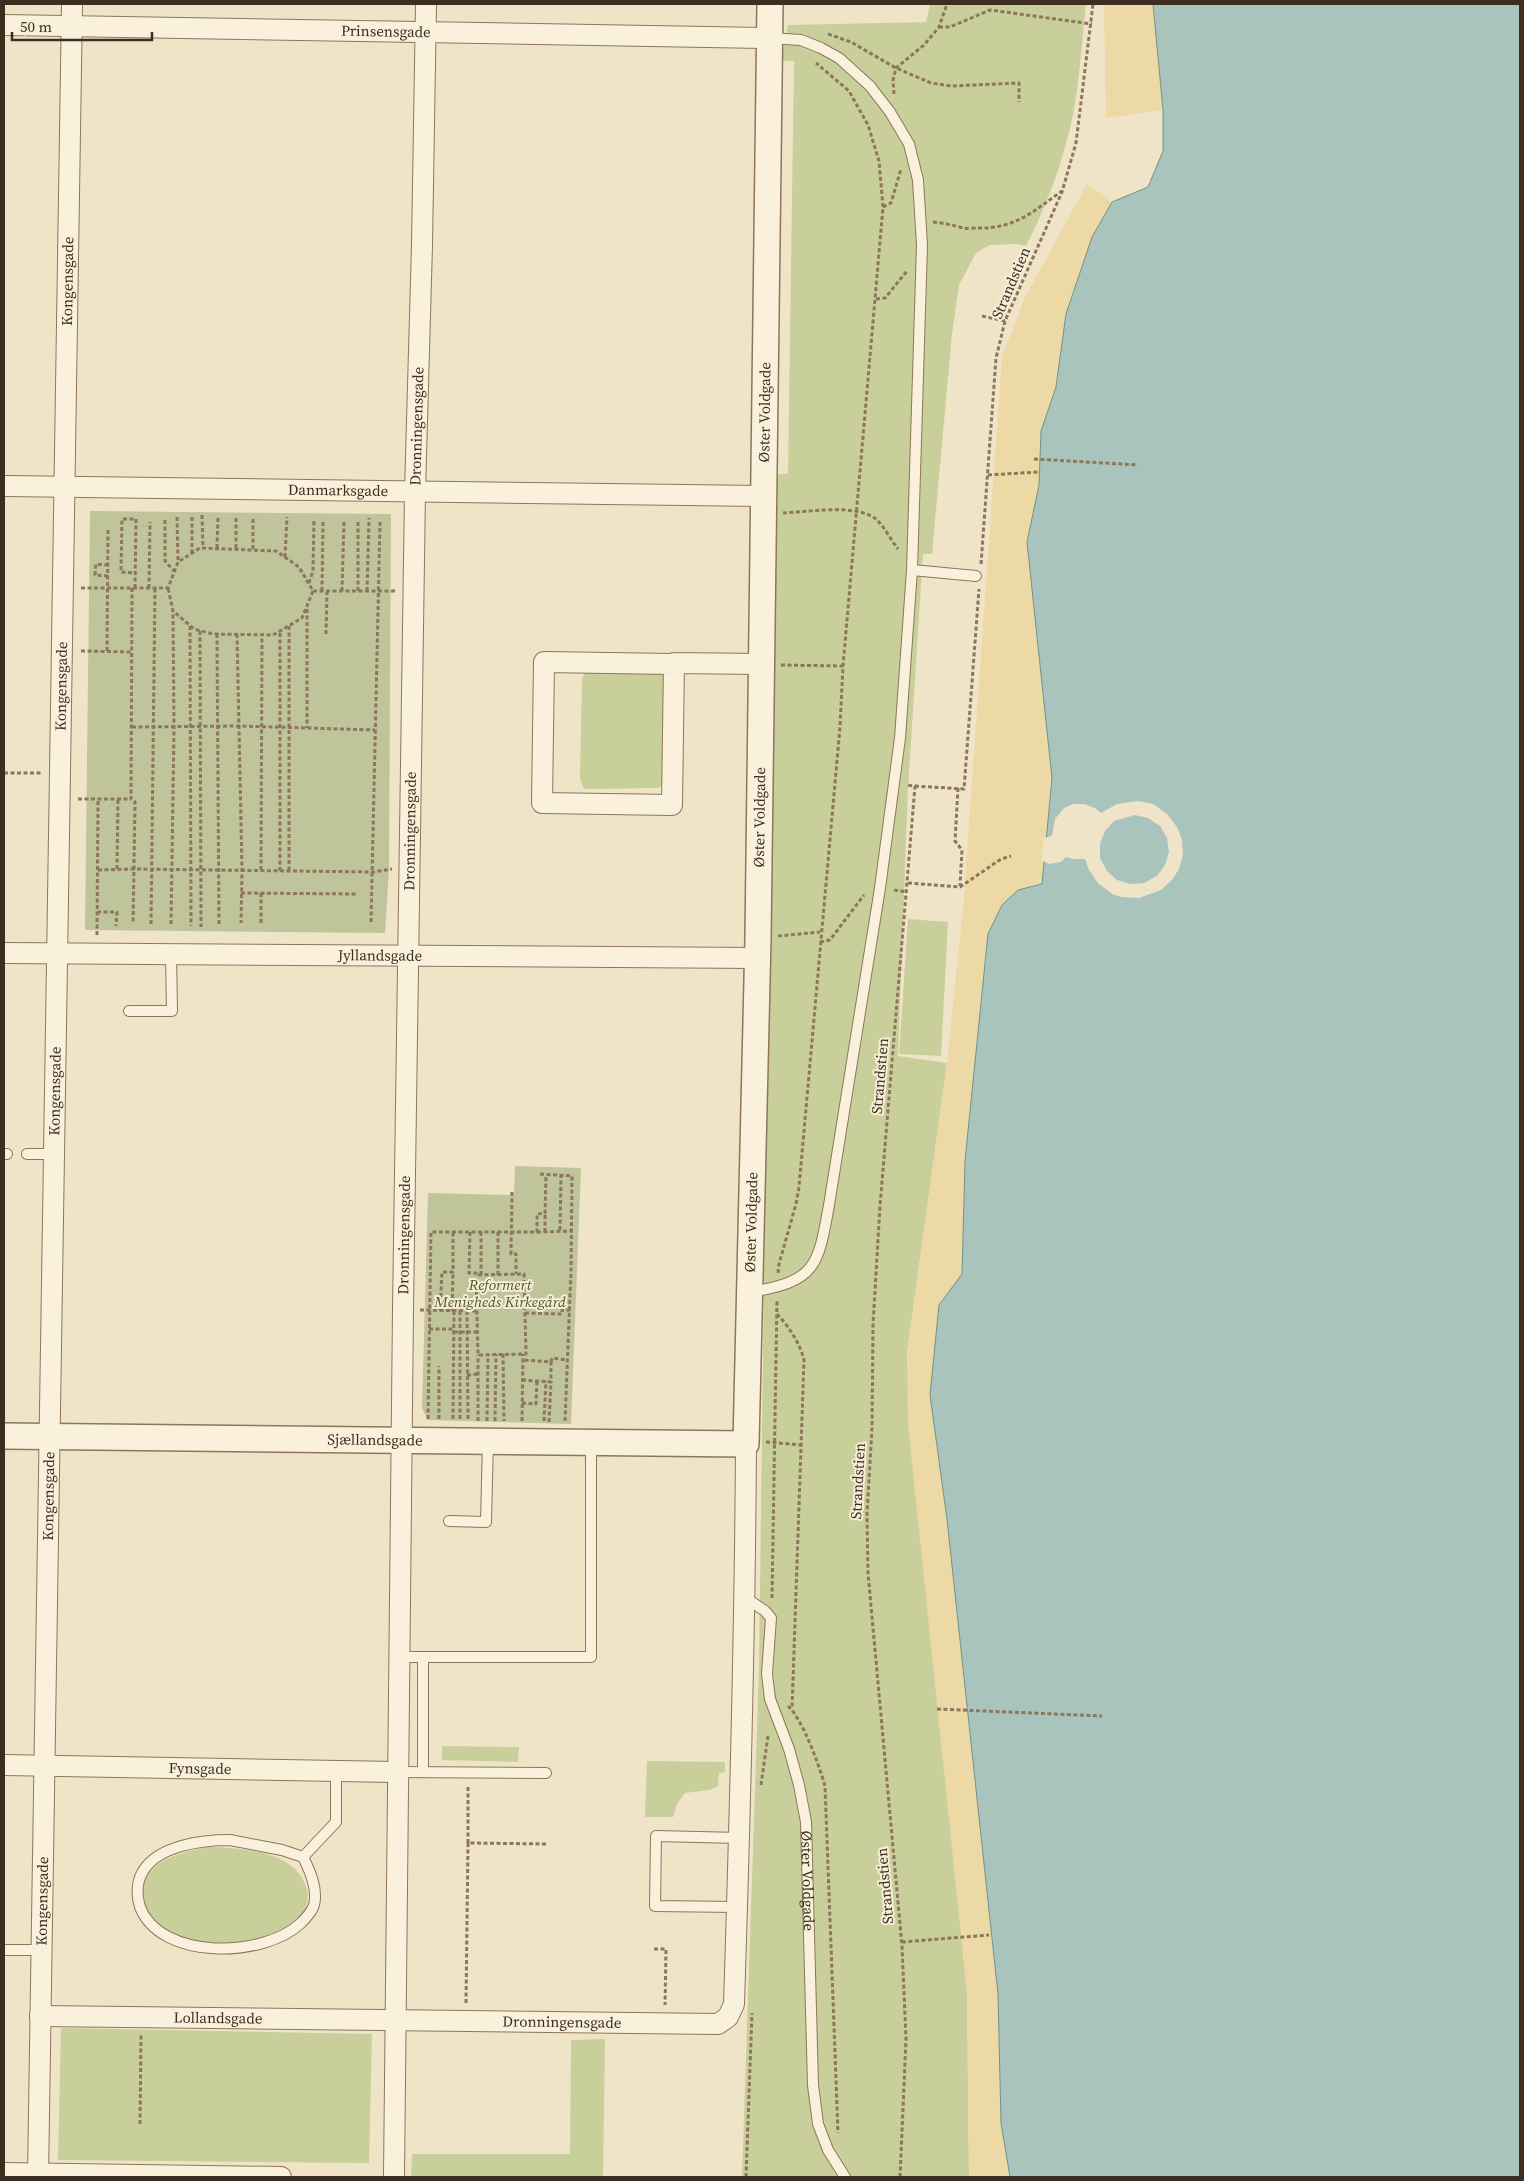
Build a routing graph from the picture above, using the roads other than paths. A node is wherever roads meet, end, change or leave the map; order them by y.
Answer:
1 (72, 4) edge
2 (426, 4) edge
3 (770, 4) edge
4 (4, 25) edge
5 (72, 26) junction
6 (425, 32) junction
7 (770, 38) junction
8 (4, 486) edge
9 (64, 489) junction
10 (415, 492) junction
11 (763, 505) junction
12 (912, 570) junction
13 (978, 576) road end
14 (674, 663) junction
15 (761, 664) junction
16 (757, 948) junction
17 (4, 953) edge
18 (57, 953) junction
19 (171, 954) junction
20 (409, 956) junction
21 (128, 1011) dead end
22 (27, 1154) dead end
23 (54, 1154) junction
24 (751, 1292) junction
25 (487, 1426) junction
26 (4, 1436) edge
27 (50, 1436) junction
28 (402, 1440) junction
29 (591, 1442) junction
30 (746, 1444) junction
31 (449, 1521) dead end
32 (746, 1598) junction
33 (399, 1657) junction
34 (423, 1657) junction
35 (4, 1765) edge
36 (45, 1766) junction
37 (336, 1770) junction
38 (396, 1772) junction
39 (423, 1772) junction
40 (546, 1773) dead end
41 (740, 1838) junction
42 (303, 1857) junction
43 (737, 1907) junction
44 (4, 1950) edge
45 (42, 1950) junction
46 (40, 2016) junction
47 (728, 2017) joint
48 (395, 2020) junction
49 (4, 2173) edge
50 (38, 2176) edge
51 (281, 2177) edge
52 (394, 2177) edge
53 (844, 2177) edge

1 - 5 street, Kongensgade
2 - 6 street, Dronningensgade
3 - 7 street, Øster Voldgade
4 - 5 street, Prinsensgade
5 - 6 street, Prinsensgade
5 - 9 street, Kongensgade
6 - 7 street, Prinsensgade
6 - 10 street, Dronningensgade
7 - 11 street, Øster Voldgade
7 - 12 lane
8 - 9 street, Danmarksgade
9 - 10 street, Danmarksgade
9 - 18 street, Kongensgade
10 - 11 street, Danmarksgade
10 - 20 street, Dronningensgade
11 - 15 street, Øster Voldgade
12 - 13 lane
12 - 24 lane
14 - 14 street
14 - 15 street
15 - 16 street, Øster Voldgade
16 - 20 street, Jyllandsgade
16 - 24 street, Øster Voldgade
17 - 18 street, Jyllandsgade
18 - 19 street, Jyllandsgade
18 - 23 street, Kongensgade
19 - 20 street, Jyllandsgade
19 - 21 lane
20 - 28 street, Dronningensgade
22 - 23 lane
23 - 27 street, Kongensgade
24 - 30 street, Øster Voldgade
25 - 28 street, Sjællandsgade
25 - 29 street, Sjællandsgade
25 - 31 lane
26 - 27 street, Sjællandsgade
27 - 28 street, Sjællandsgade
27 - 36 street, Kongensgade
28 - 33 street, Dronningensgade
29 - 30 street, Sjællandsgade
29 - 34 lane
30 - 32 street, Øster Voldgade
32 - 41 street, Øster Voldgade
32 - 53 lane, Øster Voldgade
33 - 34 lane
33 - 38 street, Dronningensgade
34 - 39 lane
35 - 36 street, Fynsgade
36 - 37 street, Fynsgade
36 - 45 street, Kongensgade
37 - 38 street, Fynsgade
37 - 42 lane
38 - 39 lane
38 - 48 street, Dronningensgade
39 - 40 lane
41 - 43 street, Øster Voldgade
41 - 43 lane
42 - 42 lane
43 - 47 street, Øster Voldgade
44 - 45 lane
45 - 46 street, Kongensgade
46 - 48 street, Lollandsgade
46 - 50 street, Kongensgade
47 - 48 street, Dronningensgade
48 - 52 street, Dronningensgade
49 - 50 street
50 - 51 street

